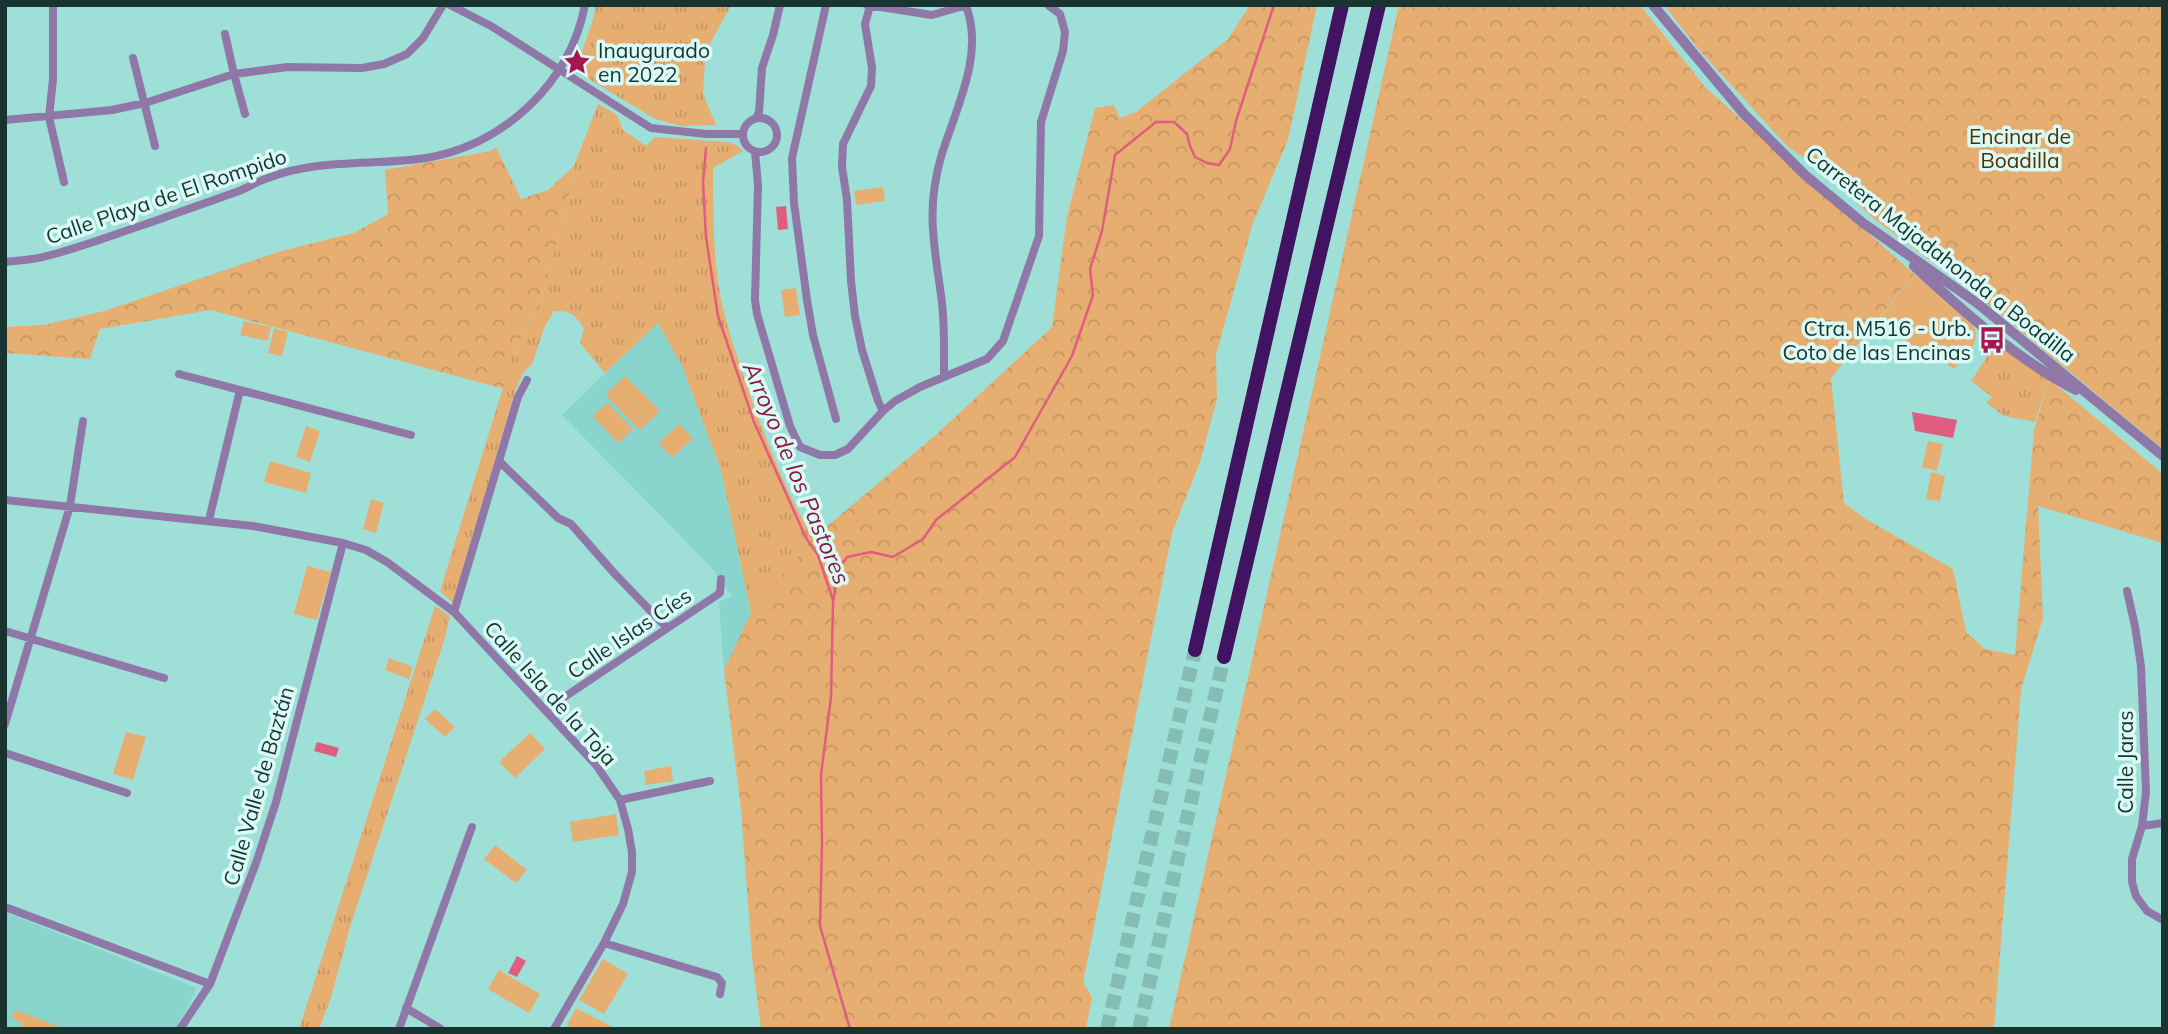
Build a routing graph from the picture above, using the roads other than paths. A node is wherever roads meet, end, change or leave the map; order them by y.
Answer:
1 (53, 5) edge
2 (443, 5) edge
3 (450, 5) edge
4 (585, 5) edge
5 (780, 5) edge
6 (825, 5) edge
7 (967, 5) edge
8 (1048, 5) edge
9 (1342, 5) edge
10 (1379, 5) edge
11 (1653, 5) edge
12 (868, 6) edge
13 (226, 34) dead end
14 (133, 58) dead end
15 (560, 71) junction
16 (233, 74) junction
17 (145, 103) junction
18 (245, 114) dead end
19 (49, 117) junction
20 (756, 118) junction
21 (5, 120) edge
22 (743, 134) junction
23 (155, 146) dead end
24 (755, 152) junction
25 (64, 182) dead end
26 (5, 262) edge
27 (179, 374) dead end
28 (944, 376) junction
29 (527, 380) dead end
30 (240, 390) junction
31 (883, 411) junction
32 (836, 419) dead end
33 (83, 421) dead end
34 (411, 435) dead end
35 (2163, 456) edge
36 (500, 462) junction
37 (5, 500) edge
38 (70, 506) junction
39 (209, 520) junction
40 (343, 543) junction
41 (720, 579) dead end
42 (2127, 592) dead end
43 (453, 612) junction
44 (667, 628) junction
45 (5, 631) edge
46 (31, 639) junction
47 (1195, 650) tunnel mouth
48 (1224, 657) tunnel mouth
49 (164, 678) dead end
50 (545, 710) junction
51 (5, 724) edge
52 (5, 753) edge
53 (710, 782) dead end
54 (127, 793) dead end
55 (620, 800) junction
56 (2163, 823) edge
57 (2142, 826) junction
58 (472, 827) dead end
59 (5, 907) edge
60 (2163, 920) edge
61 (604, 943) junction
62 (210, 984) junction
63 (720, 993) dead end
64 (406, 1008) junction
65 (180, 1029) edge
66 (399, 1029) edge
67 (441, 1029) edge
68 (554, 1029) edge

1 - 19 street
2 - 16 street
3 - 15 street
4 - 15 street, Calle Playa de El Rompido
5 - 20 street
6 - 32 street
7 - 12 street
7 - 28 street
8 - 28 street
9 - 47 highway
10 - 48 highway
11 - 35 street, Carretera Majadahonda a Boadilla
12 - 31 street
13 - 16 street
14 - 17 street
15 - 22 street
15 - 26 street, Calle Playa de El Rompido
16 - 17 street
16 - 18 street
17 - 19 street
17 - 23 street
19 - 21 street
19 - 25 street
20 - 22 street
20 - 24 street
22 - 24 street
24 - 31 street
27 - 30 street
28 - 31 street
29 - 36 street
30 - 34 street
30 - 39 street
33 - 38 street
36 - 43 street
36 - 44 street
37 - 38 street, Calle Isla de la Toja
38 - 39 street, Calle Isla de la Toja
38 - 46 street
39 - 40 street, Calle Isla de la Toja
40 - 43 street, Calle Isla de la Toja
40 - 62 street, Calle Valle de Baztán
41 - 44 street, Calle Islas Cíes
42 - 57 street, Calle Jaras
43 - 50 street, Calle Isla de la Toja
44 - 50 street, Calle Islas Cíes
45 - 46 street
46 - 49 street
46 - 51 street
50 - 55 street, Calle Isla de la Toja
52 - 54 street
53 - 55 street
55 - 61 street, Calle Isla de la Toja
56 - 57 street
57 - 60 street, Calle Jaras
58 - 64 street
59 - 62 street
61 - 63 street
61 - 68 street, Calle Isla de la Toja
62 - 65 street, Calle Valle de Baztán
64 - 66 street
64 - 67 street

